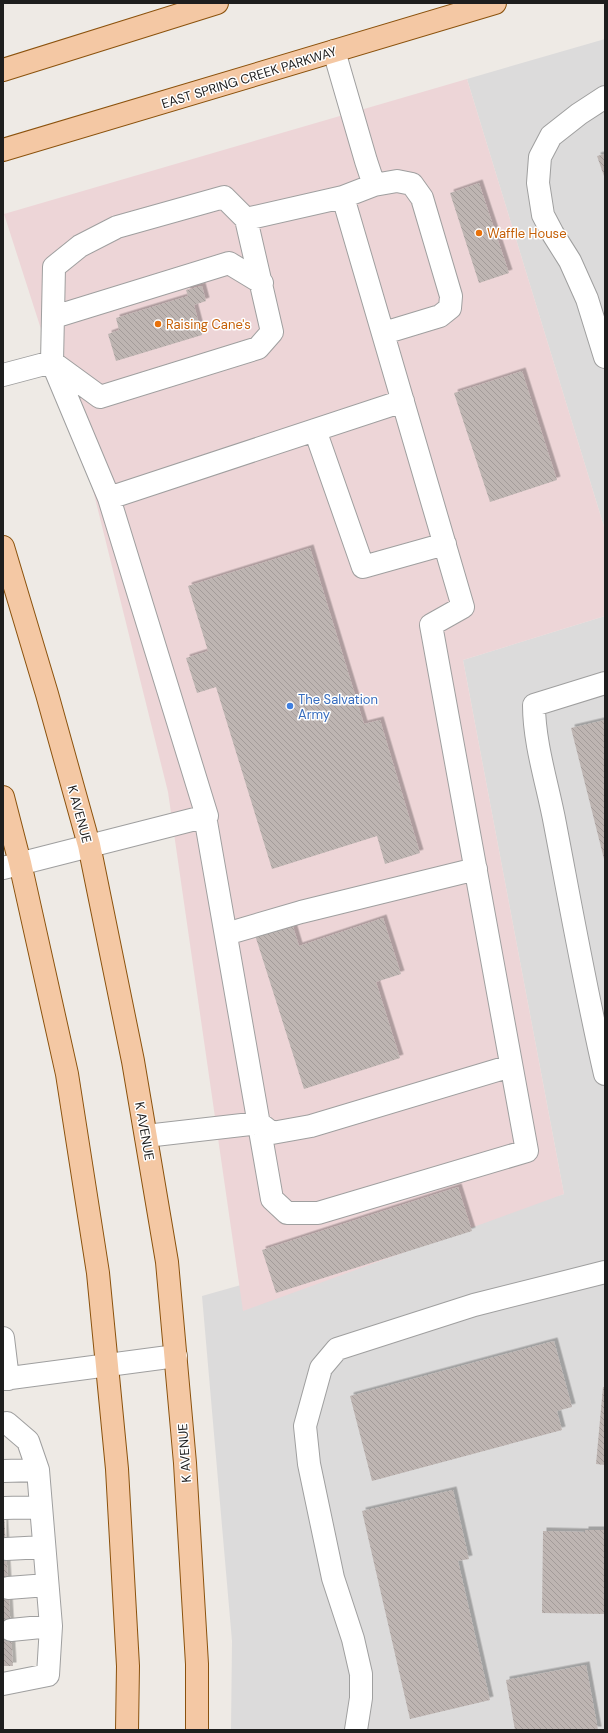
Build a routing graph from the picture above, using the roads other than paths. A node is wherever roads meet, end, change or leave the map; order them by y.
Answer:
1 (217, 3) edge
2 (495, 3) edge
3 (334, 52) junction
4 (3, 70) edge
5 (605, 98) edge
6 (3, 150) edge
7 (374, 185) junction
8 (343, 197) junction
9 (246, 219) junction
10 (262, 283) junction
11 (54, 317) junction
12 (384, 334) junction
13 (605, 357) edge
14 (52, 362) junction
15 (3, 374) edge
16 (403, 401) junction
17 (315, 430) junction
18 (109, 498) junction
19 (445, 544) junction
20 (3, 547) edge
21 (605, 683) edge
22 (3, 797) edge
23 (206, 816) junction
24 (89, 845) junction
25 (12, 866) edge
26 (476, 869) junction
27 (226, 934) junction
28 (511, 1066) junction
29 (605, 1074) edge
30 (259, 1123) junction
31 (146, 1136) junction
32 (605, 1272) edge
33 (3, 1338) edge
34 (176, 1356) junction
35 (107, 1366) junction
36 (6, 1379) edge
37 (3, 1424) edge
38 (38, 1470) junction
39 (3, 1472) edge
40 (41, 1507) junction
41 (4, 1508) edge
42 (44, 1547) junction
43 (6, 1549) dead end
44 (47, 1584) junction
45 (8, 1588) dead end
46 (51, 1626) junction
47 (11, 1630) dead end
48 (3, 1684) edge
49 (127, 1730) edge
50 (197, 1730) edge
51 (356, 1730) edge

1 - 4 main road
2 - 3 main road, EAST SPRING CREEK PARKWAY
3 - 6 main road, EAST SPRING CREEK PARKWAY
3 - 7 lane
5 - 13 lane
7 - 8 lane
7 - 12 lane
8 - 9 lane
8 - 12 lane
9 - 10 lane
9 - 11 lane
10 - 11 lane
10 - 14 lane
11 - 14 lane
12 - 16 lane
14 - 15 lane
14 - 18 lane
16 - 17 lane
16 - 19 lane
17 - 18 lane
17 - 19 lane
18 - 23 lane
19 - 26 lane
20 - 24 main road, K AVENUE
21 - 29 lane
22 - 25 main road
23 - 24 lane
23 - 27 lane
24 - 25 lane
24 - 31 main road, K AVENUE
25 - 35 main road
26 - 27 lane
26 - 28 lane
27 - 30 lane
28 - 30 lane
28 - 30 lane
30 - 31 lane
31 - 34 main road, K AVENUE
32 - 51 lane
33 - 36 lane
34 - 35 lane
34 - 50 main road, K AVENUE
35 - 36 lane
35 - 49 main road
37 - 38 lane
38 - 39 lane
38 - 40 lane
40 - 41 lane
40 - 42 lane
42 - 43 lane
42 - 44 lane
44 - 45 lane
44 - 46 lane
46 - 47 lane
46 - 48 lane

